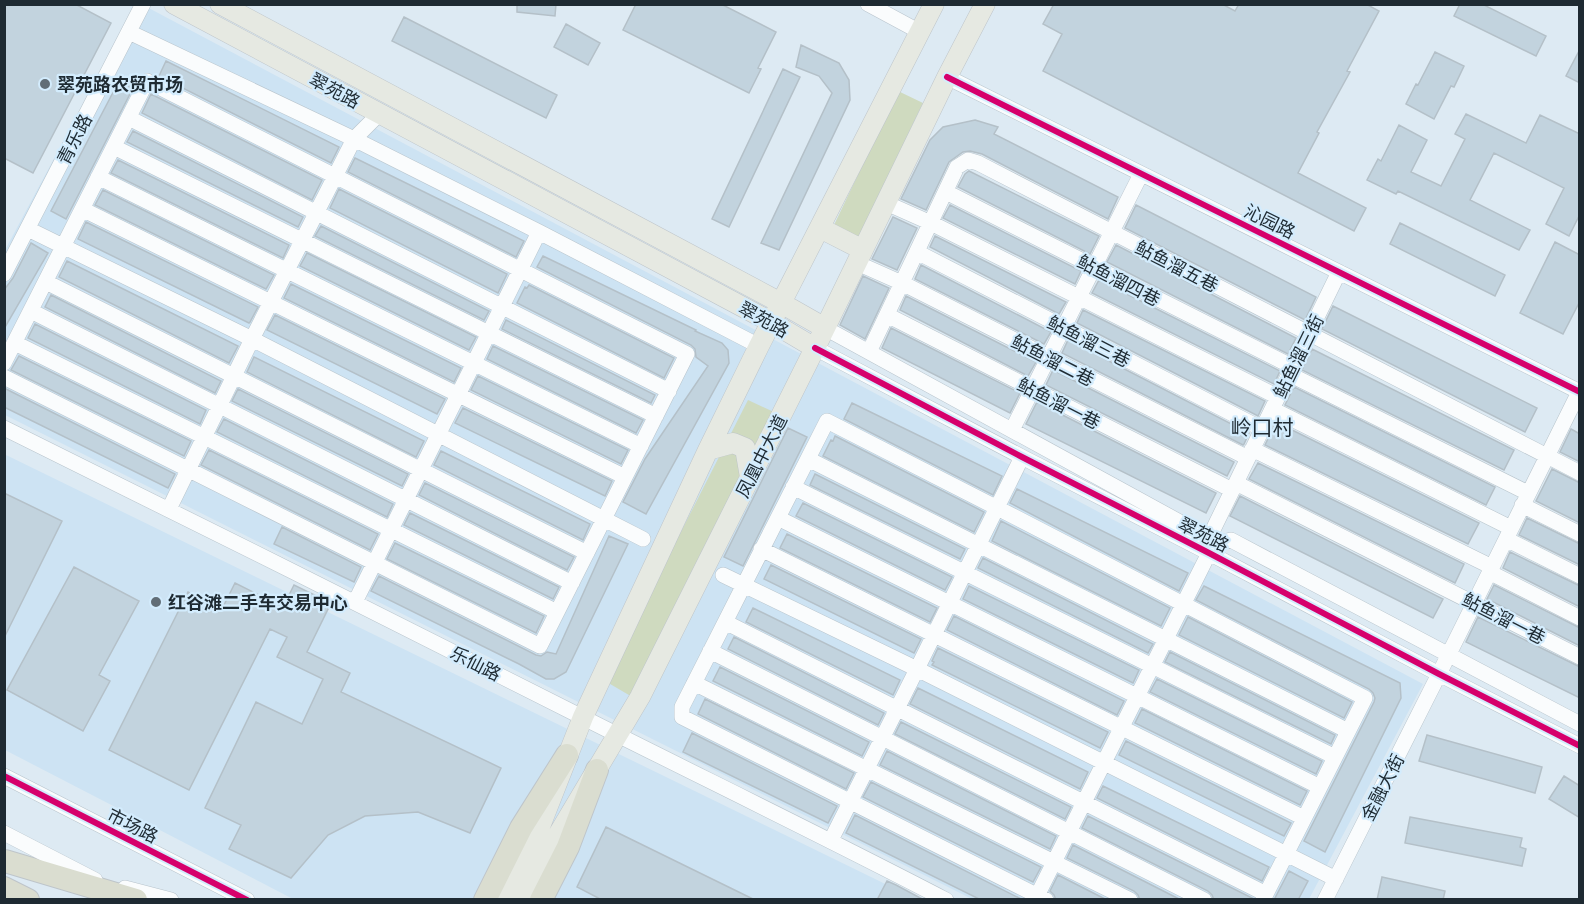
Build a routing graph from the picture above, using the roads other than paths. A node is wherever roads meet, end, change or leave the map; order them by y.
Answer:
1 (143, 4) edge
2 (174, 4) edge
3 (220, 4) edge
4 (868, 4) edge
5 (934, 4) edge
6 (985, 4) edge
7 (129, 32) junction
8 (920, 32) junction
9 (947, 77) junction
10 (380, 113) junction
11 (129, 118) junction
12 (354, 139) junction
13 (114, 147) junction
14 (1141, 174) junction
15 (335, 176) junction
16 (98, 177) junction
17 (946, 192) junction
18 (886, 203) junction
19 (82, 209) junction
20 (316, 213) junction
21 (931, 223) junction
22 (820, 228) junction
23 (27, 229) junction
24 (539, 232) junction
25 (1112, 232) junction
26 (303, 240) junction
27 (63, 247) junction
28 (917, 252) junction
29 (860, 256) junction
30 (1094, 267) junction
31 (520, 269) junction
32 (287, 271) junction
33 (1339, 272) junction
34 (4, 274) edge
35 (46, 282) junction
36 (902, 284) junction
37 (1079, 297) junction
38 (271, 302) junction
39 (781, 303) junction
40 (502, 306) junction
41 (31, 311) junction
42 (887, 315) junction
43 (771, 322) junction
44 (825, 328) junction
45 (1064, 328) junction
46 (489, 333) junction
47 (1309, 334) junction
48 (252, 339) junction
49 (15, 343) junction
50 (759, 346) junction
51 (815, 348) junction
52 (869, 352) junction
53 (1049, 357) junction
54 (4, 363) edge
55 (473, 363) junction
56 (1291, 370) junction
57 (234, 376) junction
58 (4, 377) edge
59 (1033, 389) junction
60 (669, 391) junction
61 (1579, 391) edge
62 (458, 394) junction
63 (1275, 403) junction
64 (219, 405) junction
65 (656, 416) junction
66 (4, 428) edge
67 (1262, 429) junction
68 (1012, 430) junction
69 (438, 434) junction
70 (204, 437) junction
71 (641, 447) junction
72 (708, 450) junction
73 (1250, 453) junction
74 (1022, 457) junction
75 (1546, 457) junction
76 (808, 459) junction
77 (188, 469) junction
78 (420, 470) junction
79 (1580, 473) edge
80 (625, 477) junction
81 (750, 477) junction
82 (1234, 486) junction
83 (793, 488) junction
84 (406, 499) junction
85 (1525, 499) junction
86 (997, 507) junction
87 (168, 509) junction
88 (778, 518) junction
89 (604, 519) junction
90 (391, 529) junction
91 (1508, 534) junction
92 (1580, 534) edge
93 (643, 538) dead end
94 (978, 545) junction
95 (1209, 545) junction
96 (762, 549) junction
97 (587, 553) junction
98 (374, 562) junction
99 (1490, 570) junction
100 (965, 573) junction
101 (723, 575) dead end
102 (1580, 576) edge
103 (572, 583) junction
104 (744, 585) junction
105 (355, 602) junction
106 (950, 603) junction
107 (1474, 603) junction
108 (1183, 604) junction
109 (557, 612) junction
110 (1580, 618) edge
111 (725, 622) junction
112 (934, 635) junction
113 (1166, 639) junction
114 (710, 651) junction
115 (1448, 655) junction
116 (1580, 657) edge
117 (1152, 666) junction
118 (917, 669) junction
119 (1439, 674) junction
120 (693, 683) junction
121 (1137, 696) junction
122 (897, 709) junction
123 (583, 717) junction
124 (1580, 724) edge
125 (1122, 728) junction
126 (1348, 731) junction
127 (618, 734) junction
128 (882, 738) junction
129 (1580, 746) edge
130 (567, 755) junction
131 (1335, 757) junction
132 (1104, 763) junction
133 (867, 769) junction
134 (597, 770) junction
135 (4, 776) edge
136 (1320, 787) junction
137 (850, 801) junction
138 (1084, 802) junction
139 (1304, 818) junction
140 (1069, 832) junction
141 (4, 833) edge
142 (831, 840) junction
143 (1286, 854) junction
144 (5, 861) edge
145 (1054, 862) junction
146 (1336, 879) junction
147 (4, 888) edge
148 (1264, 897) edge
149 (1040, 898) edge
150 (28, 900) edge
151 (82, 900) edge
152 (136, 900) edge
153 (171, 900) edge
154 (248, 900) edge
155 (485, 900) edge
156 (503, 900) edge
157 (524, 900) edge
158 (541, 900) edge
159 (946, 900) edge
160 (1130, 900) edge
161 (1204, 900) edge
162 (1325, 900) edge

1 - 7 street, 青乐路
2 - 10 main road, 翠苑路
3 - 39 main road, 翠苑路
4 - 8 street
5 - 8 main road
6 - 9 main road, 凤凰中大道
7 - 12 street
7 - 23 street, 青乐路
8 - 22 main road
9 - 14 street, 沁园路
9 - 18 main road, 凤凰中大道
10 - 12 street
10 - 43 main road, 翠苑路
11 - 13 street
11 - 15 street
11 - 20 street
12 - 15 street
12 - 24 street
13 - 16 street
13 - 26 street
14 - 25 street
14 - 33 street, 沁园路
15 - 20 street
15 - 31 street
16 - 19 street
16 - 32 street
17 - 21 street, 鲇鱼溜五巷
17 - 25 street, 鲇鱼溜五巷
17 - 30 street, 鲇鱼溜四巷
18 - 21 street
18 - 29 main road, 凤凰中大道
19 - 27 street
19 - 38 street
20 - 26 street
20 - 40 street
21 - 28 street, 鲇鱼溜五巷
21 - 37 street
22 - 29 main road
22 - 39 main road
23 - 27 street
23 - 34 street, 青乐路
24 - 31 street
24 - 50 street
25 - 30 street
25 - 47 street, 鲇鱼溜五巷
26 - 32 street
26 - 46 street
27 - 35 street
27 - 48 street
28 - 36 street, 鲇鱼溜五巷
28 - 45 street, 鲇鱼溜三巷
29 - 36 street, 鲇鱼溜二巷
29 - 44 main road, 凤凰中大道
30 - 37 street
30 - 56 street, 鲇鱼溜四巷
31 - 40 street
31 - 60 street
32 - 38 street
32 - 55 street
33 - 47 street, 鲇鱼溜三街
33 - 61 street, 沁园路
35 - 41 street
35 - 57 street
36 - 42 street, 鲇鱼溜五巷
36 - 53 street, 鲇鱼溜二巷
37 - 45 street
37 - 63 street
38 - 48 street
38 - 62 street
39 - 43 main road
39 - 44 main road, 翠苑路
40 - 46 street
40 - 60 street
41 - 49 street
41 - 64 street
42 - 52 street, 鲇鱼溜五巷
42 - 59 street, 鲇鱼溜一巷
43 - 50 main road
43 - 51 main road, 翠苑路
44 - 51 main road, 凤凰中大道
44 - 52 street, 翠苑路
45 - 53 street
45 - 67 street, 鲇鱼溜三巷
46 - 55 street
46 - 65 street
47 - 56 street, 鲇鱼溜三街
47 - 75 street, 鲇鱼溜五巷
48 - 57 street
48 - 69 street
49 - 54 street
49 - 70 street
50 - 72 main road
51 - 74 street, 翠苑路
51 - 81 main road, 凤凰中大道
52 - 68 street, 翠苑路
53 - 59 street
53 - 73 street, 鲇鱼溜二巷
55 - 62 street
55 - 71 street
56 - 63 street, 鲇鱼溜三街
56 - 85 street, 鲇鱼溜四巷
57 - 64 street
57 - 78 street
58 - 77 street
59 - 68 street
59 - 82 street, 鲇鱼溜一巷
60 - 65 street
61 - 75 street, 金融大街
62 - 69 street
62 - 80 street
63 - 67 street, 鲇鱼溜三街
63 - 91 street
64 - 70 street
64 - 84 street
65 - 71 street
66 - 87 street, 乐仙路
67 - 73 street, 鲇鱼溜三街
68 - 95 street, 翠苑路
69 - 78 street
69 - 89 street
70 - 77 street
70 - 90 street
71 - 80 street
72 - 81 main road
72 - 123 main road
73 - 82 street, 鲇鱼溜三街
73 - 99 street, 鲇鱼溜二巷
74 - 86 street
74 - 95 street, 翠苑路
75 - 79 street, 鲇鱼溜五巷
75 - 85 street, 金融大街
76 - 83 street
76 - 86 street
76 - 94 street
77 - 87 street
77 - 98 street
78 - 84 street
78 - 97 street
80 - 89 street
81 - 127 main road, 凤凰中大道
82 - 95 street, 鲇鱼溜三街
82 - 107 street, 鲇鱼溜一巷
83 - 88 street
83 - 100 street
84 - 90 street
84 - 103 street
85 - 91 street, 金融大街
85 - 92 street, 鲇鱼溜四巷
86 - 94 street
86 - 108 street
87 - 105 street, 乐仙路
88 - 96 street
88 - 106 street
89 - 93 street
89 - 97 street
90 - 98 street
90 - 109 street
91 - 99 street, 金融大街
91 - 102 street
94 - 100 street
94 - 113 street
95 - 108 street, 鲇鱼溜三街
95 - 115 street, 翠苑路
95 - 119 street, 翠苑路
96 - 104 street
96 - 112 street
97 - 103 street
98 - 105 street
98 - 109 street
99 - 107 street, 金融大街
99 - 110 street, 鲇鱼溜二巷
100 - 106 street
100 - 117 street
101 - 104 street
103 - 109 street
104 - 111 street
104 - 118 street
105 - 123 street, 乐仙路
106 - 112 street
106 - 121 street
107 - 115 street, 金融大街
107 - 116 street, 鲇鱼溜一巷
108 - 113 street, 鲇鱼溜三街
108 - 126 street
111 - 114 street
111 - 122 street
112 - 118 street
112 - 125 street
113 - 117 street, 鲇鱼溜三街
113 - 126 street
114 - 120 street
114 - 128 street
115 - 119 street, 金融大街
115 - 124 street, 翠苑路
117 - 121 street, 鲇鱼溜三街
117 - 131 street
118 - 122 street
118 - 132 street
119 - 129 street, 翠苑路
119 - 146 street, 金融大街
120 - 133 street
120 - 137 street
121 - 125 street, 鲇鱼溜三街
121 - 136 street
122 - 128 street
122 - 138 street
123 - 127 street, 乐仙路
123 - 130 main road
125 - 132 street, 鲇鱼溜三街
125 - 139 street
126 - 131 street
127 - 134 main road, 凤凰中大道
127 - 142 street, 乐仙路
128 - 133 street
128 - 140 street
130 - 155 highway
130 - 156 main road
131 - 136 street
132 - 138 street, 鲇鱼溜三街
132 - 143 street
133 - 137 street
133 - 145 street
134 - 157 main road, 凤凰中大道
134 - 158 highway
135 - 154 street, 市场路
136 - 139 street
137 - 142 street
137 - 149 street
138 - 140 street, 鲇鱼溜三街
138 - 148 street
139 - 143 street
140 - 145 street, 鲇鱼溜三街
140 - 161 street
141 - 153 street
142 - 159 street, 乐仙路
143 - 146 street
143 - 148 street
144 - 151 highway
144 - 152 highway
145 - 149 street, 鲇鱼溜三街
145 - 160 street
146 - 162 street, 金融大街
147 - 150 highway

